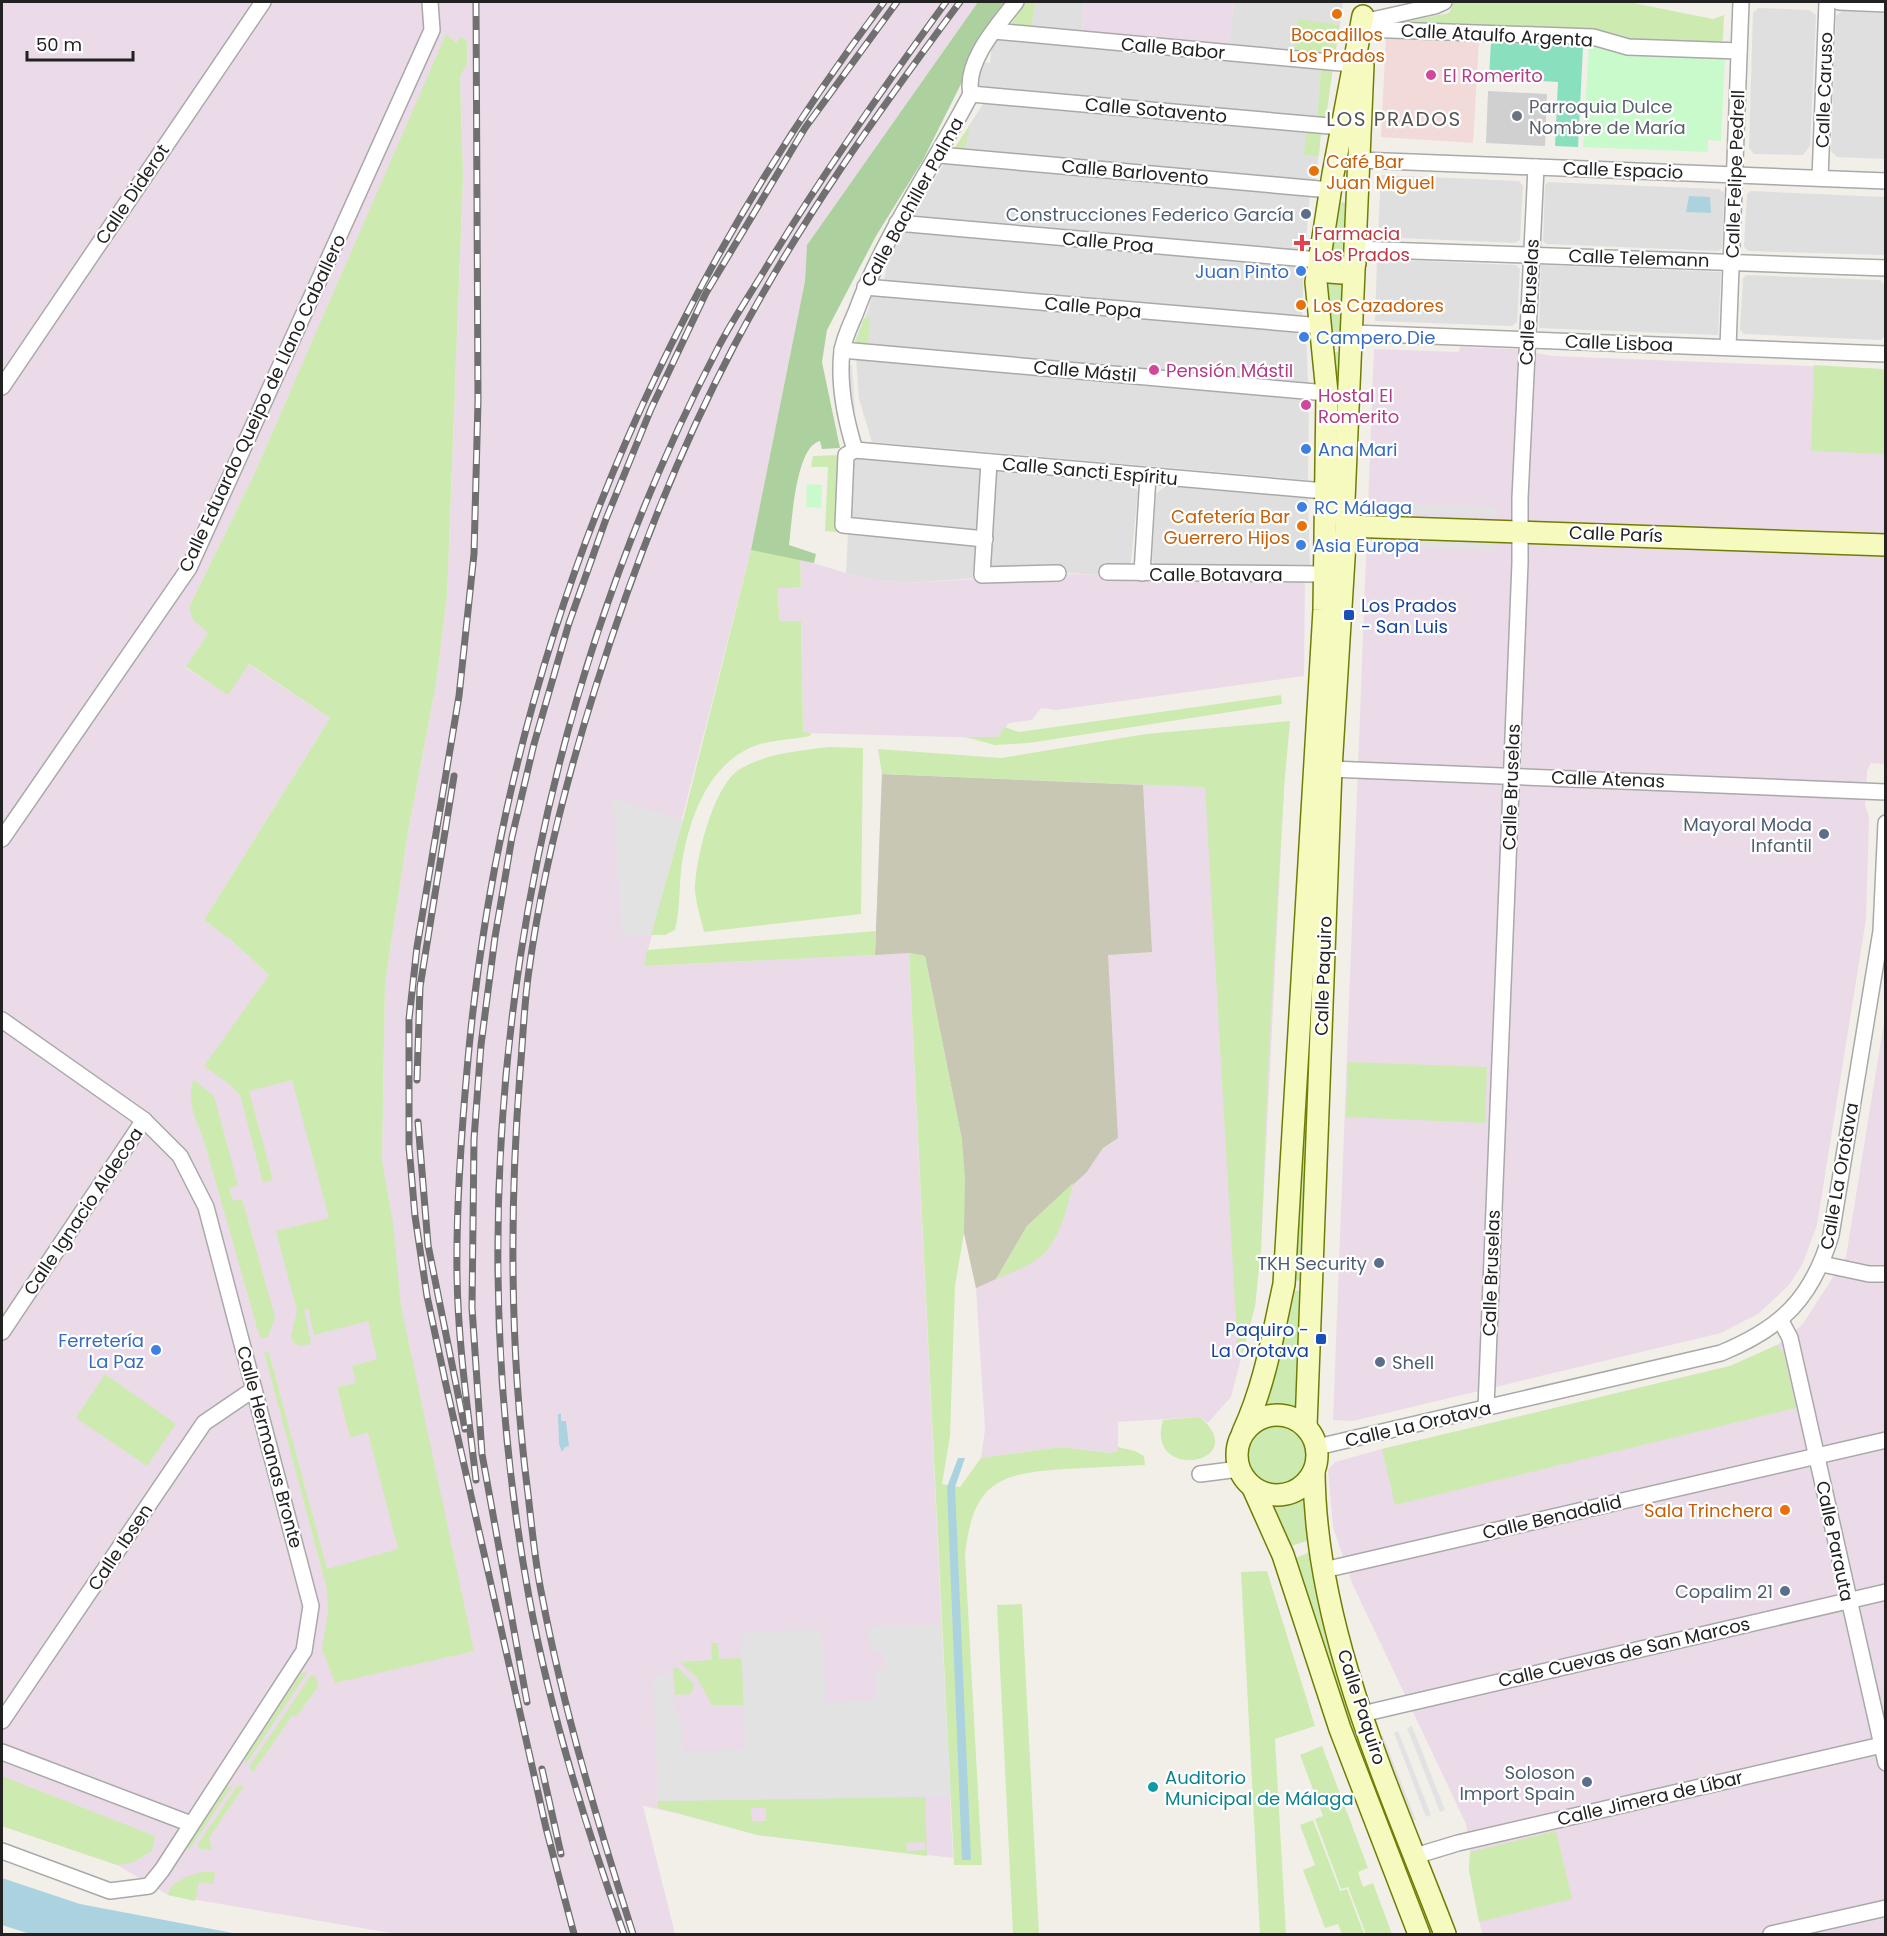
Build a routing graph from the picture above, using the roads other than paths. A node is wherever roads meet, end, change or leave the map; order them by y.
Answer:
1 (263, 2) edge
2 (429, 2) edge
3 (1017, 2) edge
4 (1741, 2) edge
5 (1827, 2) edge
6 (1839, 2) edge
7 (1439, 4) edge
8 (1886, 4) edge
9 (1363, 17) edge
10 (994, 31) junction
11 (1739, 51) junction
12 (1352, 64) junction
13 (971, 94) junction
14 (1341, 127) junction
15 (939, 155) junction
16 (1360, 160) junction
17 (1536, 167) junction
18 (1736, 174) junction
19 (1820, 178) junction
20 (1886, 181) edge
21 (1329, 198) junction
22 (1358, 208) junction
23 (897, 223) junction
24 (1532, 255) junction
25 (1355, 256) junction
26 (1320, 257) junction
27 (1732, 262) junction
28 (1886, 268) edge
29 (865, 287) junction
30 (1321, 326) junction
31 (1353, 333) junction
32 (1527, 340) junction
33 (1728, 347) junction
34 (842, 350) junction
35 (1886, 354) edge
36 (2, 387) edge
37 (1327, 393) junction
38 (855, 450) junction
39 (989, 462) junction
40 (1148, 476) junction
41 (1325, 494) junction
42 (1346, 526) junction
43 (1520, 530) junction
44 (985, 539) junction
45 (1886, 545) edge
46 (1325, 550) junction
47 (1107, 572) dead end
48 (1059, 573) dead end
49 (1142, 573) junction
50 (1325, 574) junction
51 (1331, 769) junction
52 (1511, 775) junction
53 (1886, 792) edge
54 (1886, 823) edge
55 (2, 839) edge
56 (2, 1020) edge
57 (144, 1120) junction
58 (1822, 1264) junction
59 (1886, 1274) edge
60 (1781, 1321) junction
61 (2, 1332) edge
62 (254, 1389) junction
63 (1486, 1408) junction
64 (1306, 1426) junction
65 (1244, 1432) junction
66 (1886, 1440) edge
67 (1317, 1447) junction
68 (1816, 1456) junction
69 (1239, 1469) junction
70 (1314, 1471) junction
71 (1200, 1474) dead end
72 (1253, 1488) junction
73 (1324, 1570) junction
74 (1886, 1592) edge
75 (1848, 1600) junction
76 (1362, 1713) junction
77 (2, 1721) edge
78 (1883, 1744) edge
79 (2, 1752) edge
80 (1886, 1763) edge
81 (191, 1824) junction
82 (2, 1851) edge
83 (1414, 1856) junction
84 (1886, 1908) edge
85 (1419, 1935) edge
86 (1445, 1935) edge
87 (1771, 1935) edge

1 - 36 street, Calle Diderot
2 - 55 street, Calle Eduardo Queipo de Llano Caballero
3 - 10 street, Calle Bachiller Palma
4 - 11 street, Calle Felipe Pedrell
5 - 19 street, Calle Caruso
6 - 8 street
7 - 9 street
9 - 11 street, Calle Ataulfo Argenta
9 - 12 main road, Calle Paquiro
9 - 16 main road, Calle Paquiro
10 - 12 street, Calle Babor
10 - 13 street, Calle Bachiller Palma
11 - 18 street, Calle Felipe Pedrell
12 - 14 main road, Calle Paquiro
13 - 14 street, Calle Sotavento
13 - 15 street, Calle Bachiller Palma
14 - 21 main road, Calle Paquiro
15 - 21 street, Calle Barlovento
15 - 23 street, Calle Bachiller Palma
16 - 17 street, Calle Espacio
16 - 22 main road, Calle Paquiro
17 - 18 street, Calle Espacio
17 - 24 street, Calle Bruselas
18 - 19 street, Calle Espacio
18 - 27 street, Calle Felipe Pedrell
19 - 20 street, Calle Espacio
21 - 22 main road
21 - 26 main road, Calle Paquiro
22 - 25 main road, Calle Paquiro
23 - 26 street, Calle Proa
23 - 29 street, Calle Bachiller Palma
24 - 25 street, Calle Telemann
24 - 27 street, Calle Telemann
24 - 32 street, Calle Bruselas
25 - 26 main road
25 - 31 main road, Calle Paquiro
26 - 30 main road, Calle Paquiro
27 - 28 street, Calle Telemann
27 - 33 street, Calle Felipe Pedrell
29 - 30 street, Calle Popa
29 - 34 street, Calle Bachiller Palma
30 - 37 main road, Calle Paquiro
31 - 32 street, Calle Lisboa
31 - 42 main road, Calle Paquiro
32 - 33 street, Calle Lisboa
32 - 43 street, Calle Bruselas
33 - 35 street, Calle Lisboa
34 - 37 street, Calle Mástil
34 - 38 street, Calle Bachiller Palma
37 - 41 main road, Calle Paquiro
38 - 39 street, Calle Sancti Espíritu
38 - 44 street
39 - 40 street, Calle Sancti Espíritu
39 - 44 street
40 - 41 street, Calle Sancti Espíritu
40 - 49 street
41 - 42 main road
41 - 46 main road, Calle Paquiro
42 - 43 main road, Calle París
42 - 46 main road
42 - 51 main road, Calle Paquiro
43 - 45 main road, Calle París
43 - 52 street, Calle Bruselas
44 - 48 street
46 - 50 main road, Calle Paquiro
47 - 49 street, Calle Botavara
49 - 50 street, Calle Botavara
50 - 65 main road, Calle Paquiro
51 - 52 street, Calle Atenas
51 - 64 main road, Calle Paquiro
52 - 53 street, Calle Atenas
52 - 63 street, Calle Bruselas
54 - 58 street, Calle La Orotava
56 - 57 street, Calle Hermanas Bronte
57 - 61 street, Calle Ignacio Aldecoa
57 - 62 street, Calle Hermanas Bronte
58 - 59 street
58 - 60 street, Calle La Orotava
60 - 63 street, Calle La Orotava
60 - 68 street, Calle Parauta
62 - 77 street, Calle Ibsen
62 - 81 street, Calle Hermanas Bronte
63 - 67 street, Calle La Orotava
64 - 65 main road
64 - 67 main road
65 - 69 main road
66 - 68 street, Calle Benadalid
67 - 70 main road
68 - 73 street, Calle Benadalid
68 - 75 street, Calle Parauta
69 - 71 street
69 - 72 main road
70 - 72 main road
70 - 73 main road, Calle Paquiro
72 - 85 main road, Calle Paquiro
73 - 76 main road, Calle Paquiro
74 - 75 street, Calle Cuevas de San Marcos
75 - 76 street, Calle Cuevas de San Marcos
75 - 78 street, Calle Parauta
76 - 83 main road, Calle Paquiro
78 - 80 street, Calle Parauta
78 - 83 street, Calle Jimera de Líbar
79 - 81 street
81 - 82 street, Calle Hermanas Bronte
83 - 86 main road, Calle Paquiro
84 - 87 street

